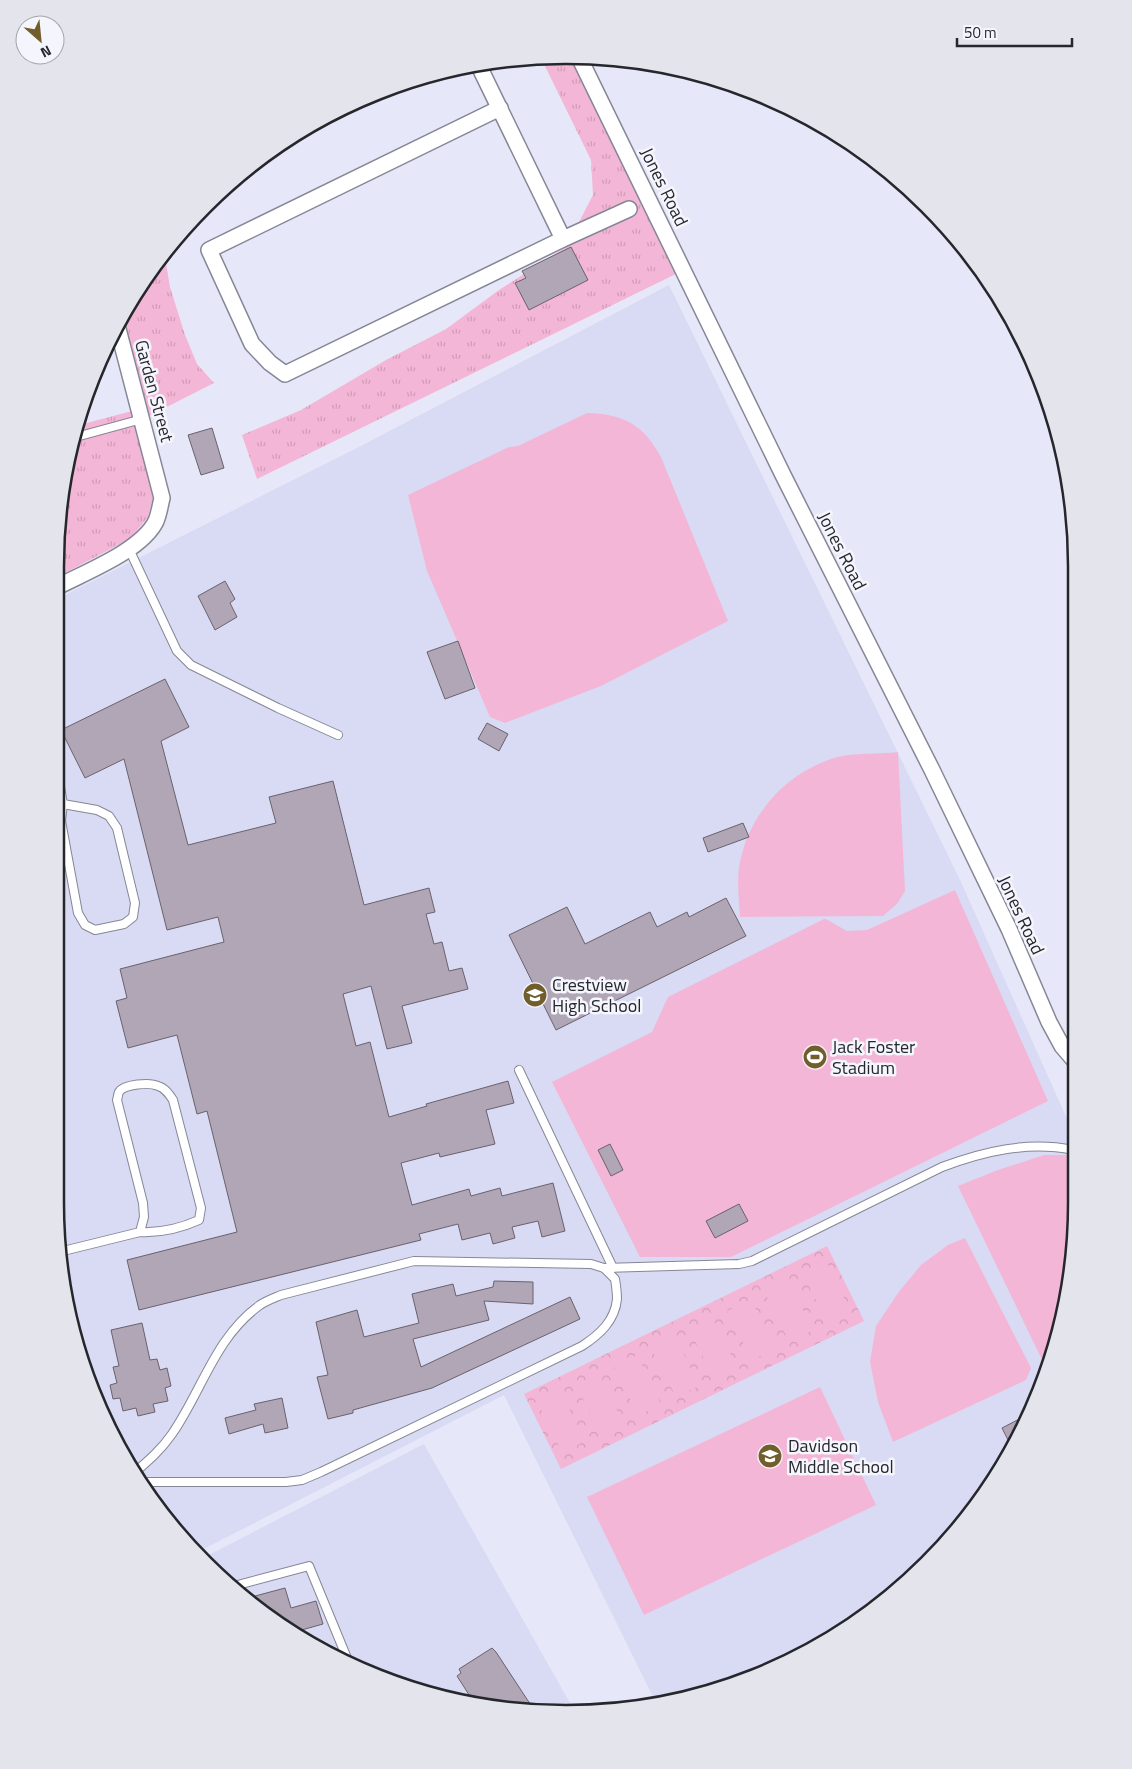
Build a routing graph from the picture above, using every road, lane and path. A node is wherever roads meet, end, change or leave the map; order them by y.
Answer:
1 (583, 65) edge
2 (481, 71) edge
3 (500, 108) junction
4 (629, 209) dead end
5 (563, 239) junction
6 (120, 336) edge
7 (142, 420) junction
8 (81, 436) edge
9 (129, 549) junction
10 (64, 583) edge
11 (338, 735) dead end
12 (64, 804) edge
13 (64, 837) edge
14 (1068, 1053) edge
15 (519, 1070) dead end
16 (1068, 1150) edge
17 (140, 1232) junction
18 (66, 1250) edge
19 (604, 1268) junction
20 (613, 1268) junction
21 (140, 1468) edge
22 (148, 1482) edge
23 (239, 1585) edge
24 (345, 1654) edge

1 - 14 street, Jones Road
2 - 3 street
3 - 5 street
3 - 5 street
4 - 5 street
6 - 7 street, Garden Street
7 - 8 lane
7 - 9 street, Garden Street
9 - 10 street, Garden Street
9 - 11 lane
12 - 13 lane
15 - 20 lane
16 - 20 lane
17 - 17 lane
17 - 18 lane
19 - 20 lane
19 - 21 lane
19 - 22 lane
23 - 24 lane

